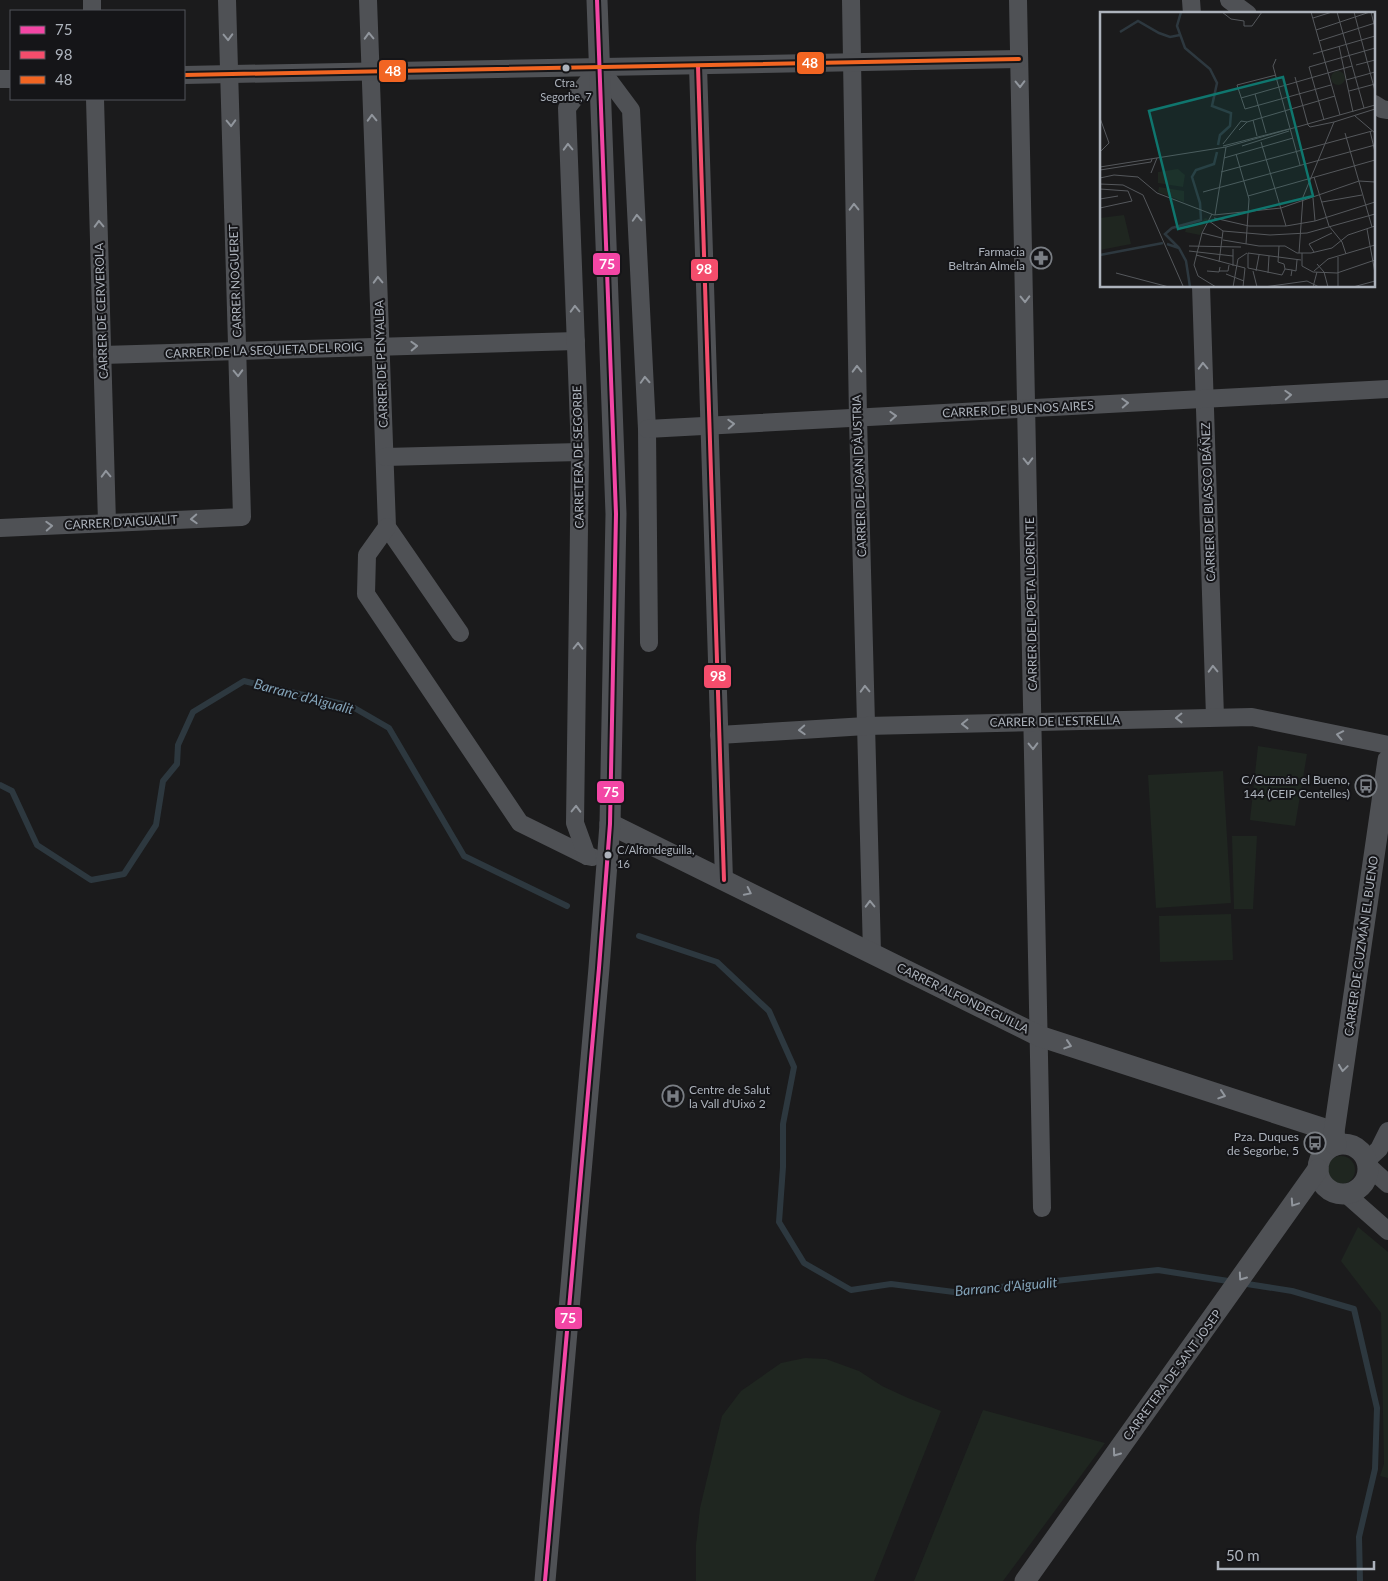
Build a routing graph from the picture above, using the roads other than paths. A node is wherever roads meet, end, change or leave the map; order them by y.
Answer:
1 (227, 0) edge
2 (368, 0) edge
3 (597, 0) edge
4 (851, 0) edge
5 (1018, 0) edge
6 (1229, 0) edge
7 (1245, 12) edge
8 (1019, 59) junction
9 (852, 63) junction
10 (698, 66) junction
11 (599, 68) junction
12 (370, 72) junction
13 (185, 75) edge
14 (230, 75) junction
15 (95, 100) edge
16 (1376, 105) edge
17 (1388, 110) edge
18 (1201, 288) edge
19 (576, 341) junction
20 (380, 347) junction
21 (238, 351) junction
22 (102, 355) junction
23 (1388, 389) edge
24 (1204, 399) junction
25 (1027, 409) junction
26 (858, 418) junction
27 (709, 426) junction
28 (647, 429) junction
29 (580, 452) junction
30 (385, 457) junction
31 (242, 516) joint
32 (107, 523) junction
33 (387, 527) junction
34 (0, 528) edge
35 (460, 633) dead end
36 (649, 643) dead end
37 (1214, 717) junction
38 (1033, 722) junction
39 (866, 726) junction
40 (719, 735) junction
41 (1388, 745) edge
42 (1388, 760) edge
43 (610, 824) junction
44 (587, 856) junction
45 (608, 860) junction
46 (724, 880) junction
47 (872, 953) junction
48 (1039, 1036) junction
49 (1388, 1131) edge
50 (1335, 1138) junction
51 (1366, 1163) junction
52 (1318, 1169) junction
53 (1388, 1184) edge
54 (1346, 1194) junction
55 (1042, 1208) dead end
56 (1384, 1225) edge
57 (545, 1581) edge
58 (1025, 1581) edge

1 -> 14 street, CARRER NOGUERET
12 -> 2 street, CARRER DE PENYALBA
3 - 11 street
4 - 9 street, CARRER DE JOAN D'ÀUSTRIA
5 - 8 street, CARRER DEL POETA LLORENTE
6 - 7 street
8 - 9 street
8 -> 25 street, CARRER DEL POETA LLORENTE
9 - 10 street
26 -> 9 street, CARRER DE JOAN D'ÀUSTRIA
10 - 11 street
10 - 27 street
11 - 12 street
19 -> 11 street, CARRETERA DE SEGORBE
28 -> 11 street
11 - 43 street
12 - 14 street
20 -> 12 street, CARRER DE PENYALBA
13 - 14 street
14 -> 21 street, CARRER NOGUERET
22 -> 15 street, CARRER DE CERVEROLA
16 - 17 street
24 -> 18 street, CARRER DE BLASCO IBÁÑEZ
20 -> 19 street, CARRER DE LA SEQUIETA DEL ROIG
19 - 29 street, CARRETERA DE SEGORBE
20 - 21 street, CARRER DE LA SEQUIETA DEL ROIG
20 - 30 street, CARRER DE PENYALBA
21 - 22 street, CARRER DE LA SEQUIETA DEL ROIG
21 -> 31 street, CARRER NOGUERET
32 -> 22 street, CARRER DE CERVEROLA
24 -> 23 street, CARRER DE BUENOS AIRES
25 -> 24 street, CARRER DE BUENOS AIRES
37 -> 24 street, CARRER DE BLASCO IBÁÑEZ
26 -> 25 street, CARRER DE BUENOS AIRES
25 -> 38 street, CARRER DEL POETA LLORENTE
27 -> 26 street, CARRER DE BUENOS AIRES
39 -> 26 street, CARRER DE JOAN D'ÀUSTRIA
27 - 28 street, CARRER DE BUENOS AIRES
27 - 40 street
28 - 36 street
29 - 30 street
44 -> 29 street, CARRETERA DE SEGORBE
30 - 33 street, CARRER DE PENYALBA
31 -> 32 street, CARRER D'AIGUALIT
34 -> 32 street, CARRER D'AIGUALIT
33 - 35 street
33 - 44 street
37 -> 38 street, CARRER DE L'ESTRELLA
41 -> 37 street, CARRER DE L'ESTRELLA
38 -> 39 street, CARRER DE L'ESTRELLA
38 -> 48 street, CARRER DEL POETA LLORENTE
39 -> 40 street, CARRER DE L'ESTRELLA
47 -> 39 street, CARRER DE JOAN D'ÀUSTRIA
40 - 46 street
42 -> 50 street, CARRER DE GUZMÁN EL BUENO
43 - 45 street
43 - 46 street, CARRER ALFONDEGUILLA
44 - 45 street
45 - 57 street
46 -> 47 street, CARRER ALFONDEGUILLA
47 - 48 street, CARRER ALFONDEGUILLA
48 -> 50 street, CARRER ALFONDEGUILLA
48 - 55 street, CARRER DEL POETA LLORENTE
49 - 51 street
50 - 51 street
50 - 52 street
51 - 53 street
51 - 54 street
52 - 54 street
52 -> 58 street, CARRETERA DE SANT JOSEP
54 - 56 street

